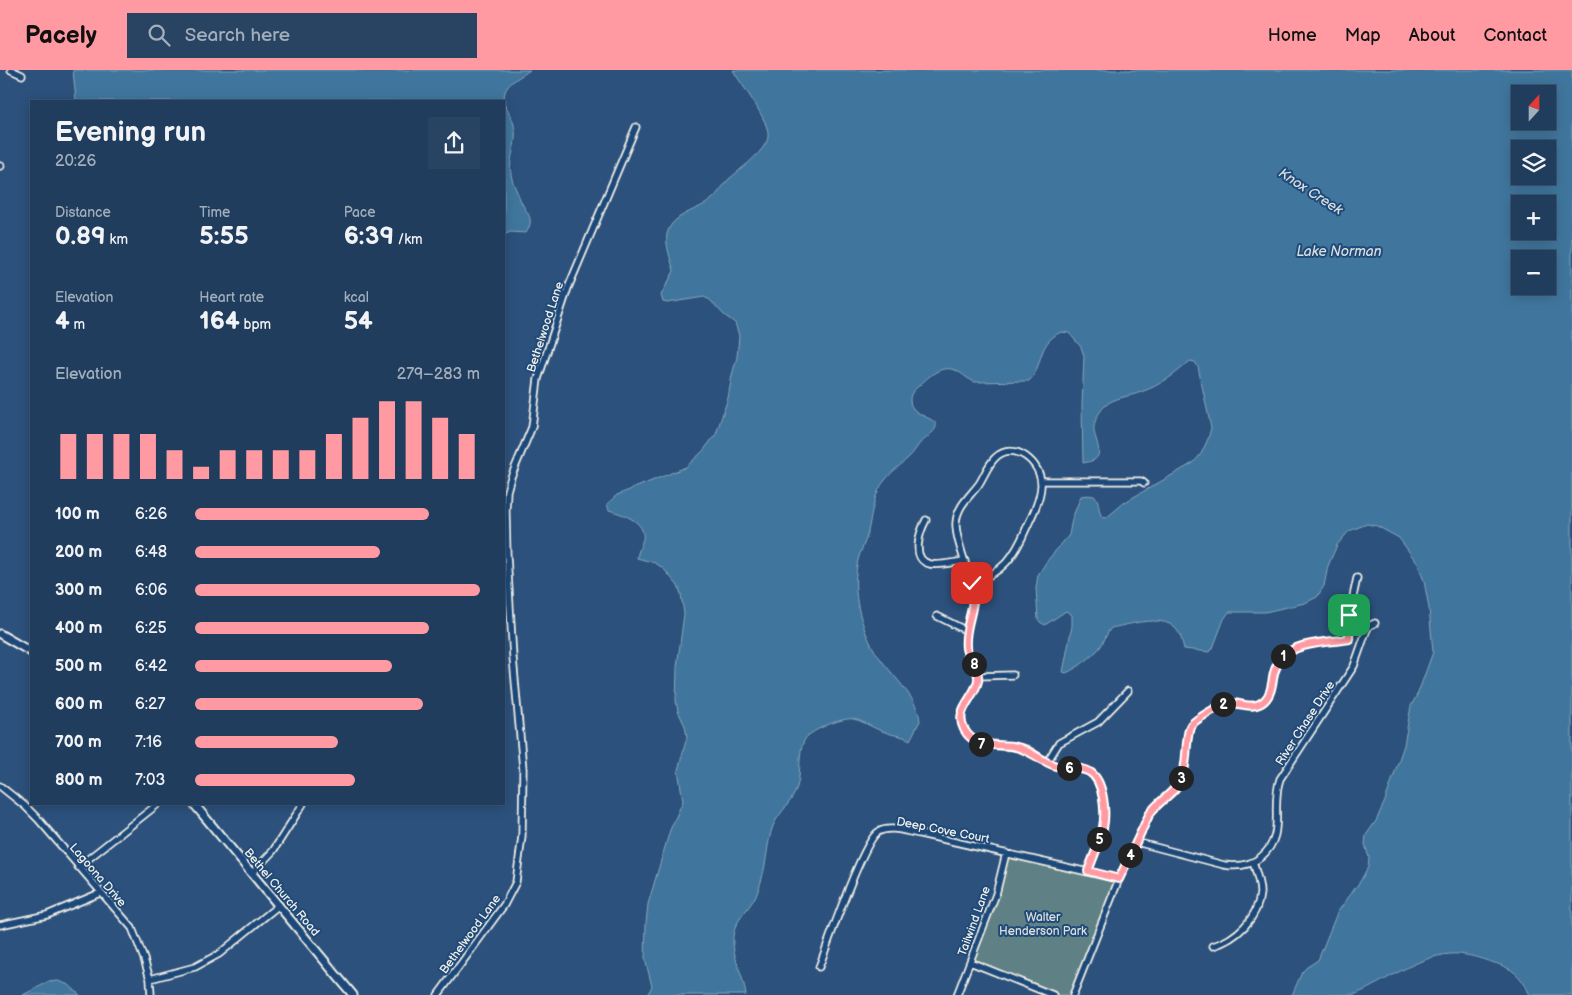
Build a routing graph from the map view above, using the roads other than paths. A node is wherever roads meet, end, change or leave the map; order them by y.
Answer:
1 (11, 70) edge
2 (22, 75) dead end
3 (636, 128) dead end
4 (1041, 481) junction
5 (1144, 483) dead end
6 (926, 520) dead end
7 (965, 561) junction
8 (1357, 578) dead end
9 (972, 583) junction
10 (937, 616) dead end
11 (1375, 623) dead end
12 (968, 631) junction
13 (0, 634) edge
14 (30, 651) edge
15 (1014, 675) dead end
16 (978, 676) junction
17 (1128, 691) dead end
18 (1047, 762) junction
19 (0, 786) edge
20 (157, 805) edge
21 (195, 805) edge
22 (302, 805) edge
23 (1136, 842) junction
24 (1006, 853) junction
25 (1253, 862) junction
26 (78, 867) junction
27 (1088, 871) junction
28 (252, 872) junction
29 (1119, 879) junction
30 (100, 893) junction
31 (279, 905) junction
32 (0, 925) edge
33 (1213, 946) dead end
34 (970, 962) junction
35 (819, 967) dead end
36 (150, 980) junction
37 (151, 995) edge
38 (353, 995) edge
39 (438, 995) edge
40 (957, 995) edge
41 (1053, 995) edge
42 (1072, 995) edge

1 - 2 street
3 - 39 street, Bethelwood Lane
4 - 5 street
4 - 7 street
4 - 9 street
6 - 7 street
7 - 9 street
8 - 23 street
9 - 12 street
10 - 12 street
11 - 25 street, River Chase Drive
12 - 16 street
13 - 14 street
15 - 16 street
16 - 18 street
17 - 18 street
18 - 27 street
19 - 26 street, Lagoona Drive
20 - 26 street
21 - 28 street, Bethel Church Road
22 - 28 street
23 - 25 street
23 - 29 street
24 - 27 street, Deep Cove Court
24 - 34 street, Tailwind Lane
24 - 35 street, Deep Cove Court
25 - 33 street
26 - 30 street, Lagoona Drive
27 - 29 street, Deep Cove Court
28 - 31 street, Bethel Church Road
29 - 42 street
30 - 32 street
30 - 36 street, Lagoona Drive
31 - 36 street
31 - 38 street, Bethel Church Road
34 - 40 street, Tailwind Lane
34 - 41 street
36 - 37 street, Lagoona Drive

